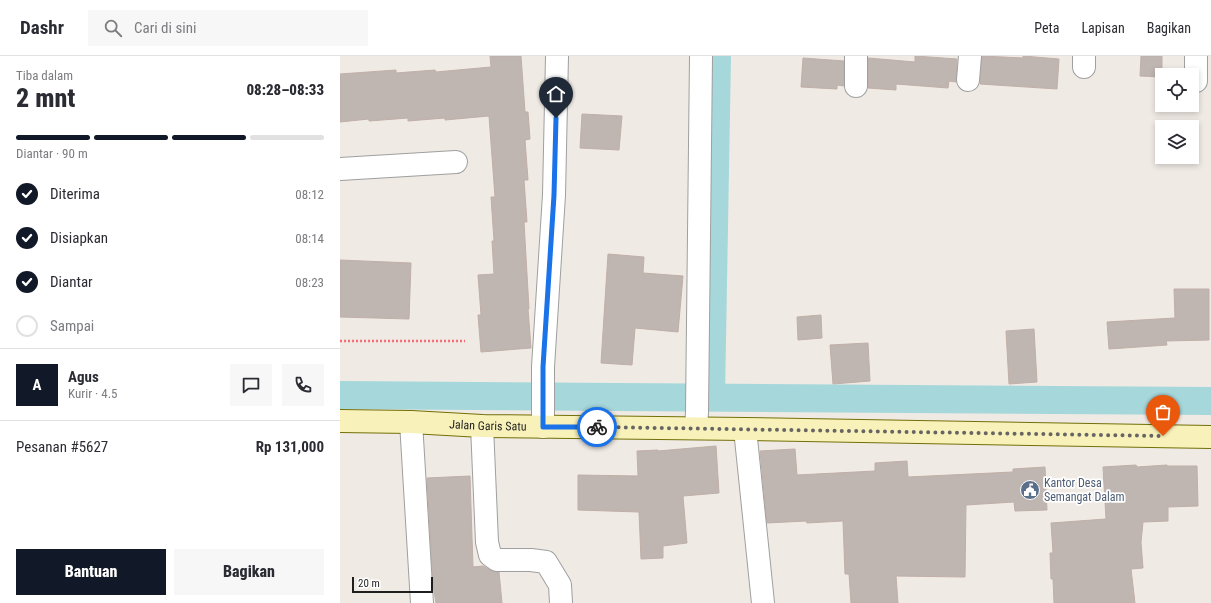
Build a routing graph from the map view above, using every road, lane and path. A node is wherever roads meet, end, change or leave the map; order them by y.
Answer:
1 (557, 56) edge
2 (702, 56) edge
3 (856, 56) edge
4 (970, 56) edge
5 (1196, 56) edge
6 (1196, 68) edge
7 (968, 80) dead end
8 (856, 86) dead end
9 (456, 162) dead end
10 (340, 169) edge
11 (340, 341) edge
12 (465, 341) dead end
13 (543, 417) junction
14 (696, 420) junction
15 (340, 421) edge
16 (411, 422) junction
17 (482, 426) junction
18 (744, 429) junction
19 (1211, 437) edge
20 (422, 603) edge
21 (561, 603) edge
22 (763, 603) edge

1 - 13 street
2 - 14 street
3 - 8 street
4 - 7 street
5 - 6 street
9 - 10 street
11 - 12 path
13 - 14 street, Jalan Garis Satu
13 - 17 street, Jalan Garis Satu
14 - 18 street, Jalan Garis Satu
15 - 16 street, Jalan Garis Satu
16 - 17 street, Jalan Garis Satu
16 - 20 street
17 - 21 street
18 - 19 street, Jalan Garis Satu
18 - 22 street

